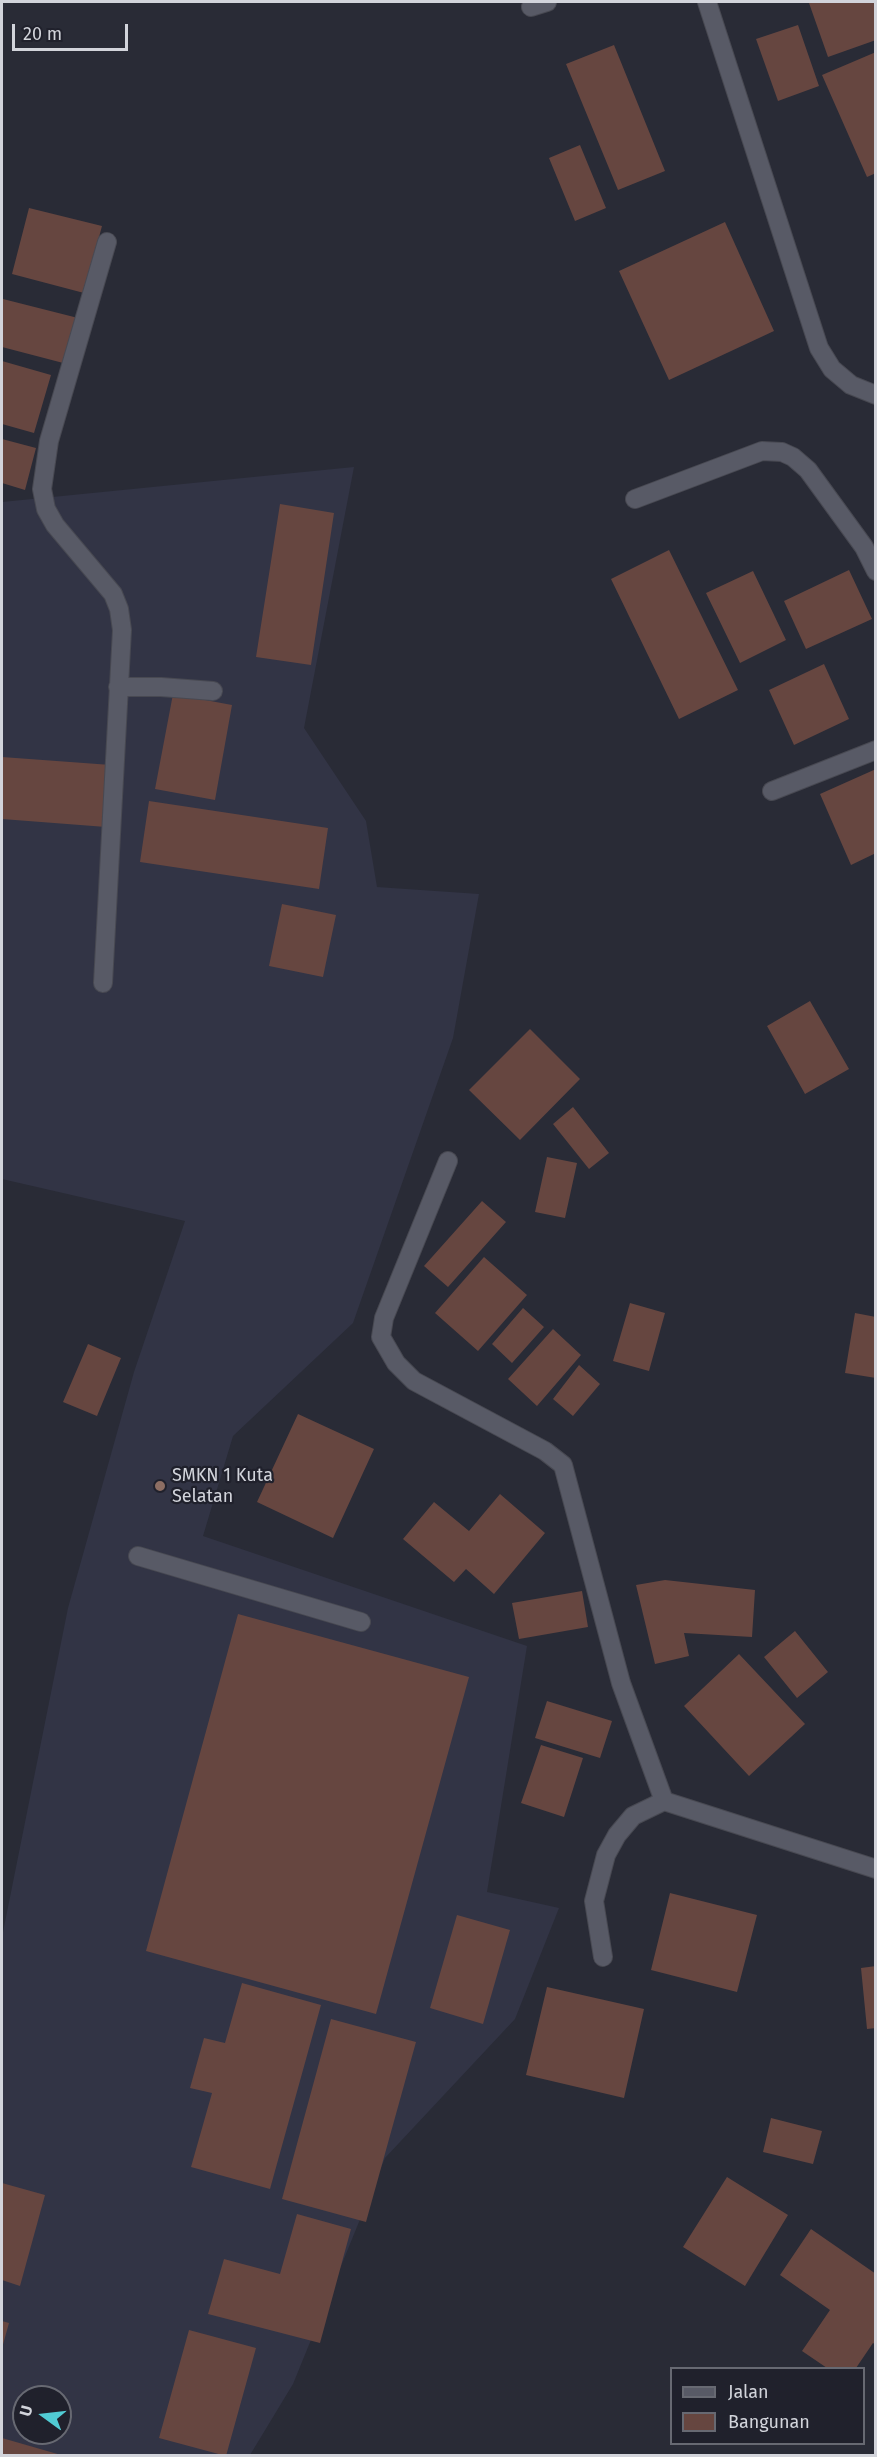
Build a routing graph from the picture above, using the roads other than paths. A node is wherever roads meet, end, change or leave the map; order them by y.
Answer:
1 (707, 2) edge
2 (108, 242) dead end
3 (876, 395) edge
4 (635, 499) dead end
5 (876, 571) edge
6 (118, 687) junction
7 (213, 691) dead end
8 (876, 750) edge
9 (772, 792) dead end
10 (103, 983) dead end
11 (448, 1161) dead end
12 (138, 1556) dead end
13 (361, 1622) dead end
14 (664, 1801) junction
15 (876, 1869) edge
16 (603, 1957) dead end

1 - 3 street
2 - 6 street
4 - 5 street
6 - 7 street
6 - 10 street
8 - 9 street
11 - 14 street
12 - 13 street
14 - 15 street
14 - 16 street

